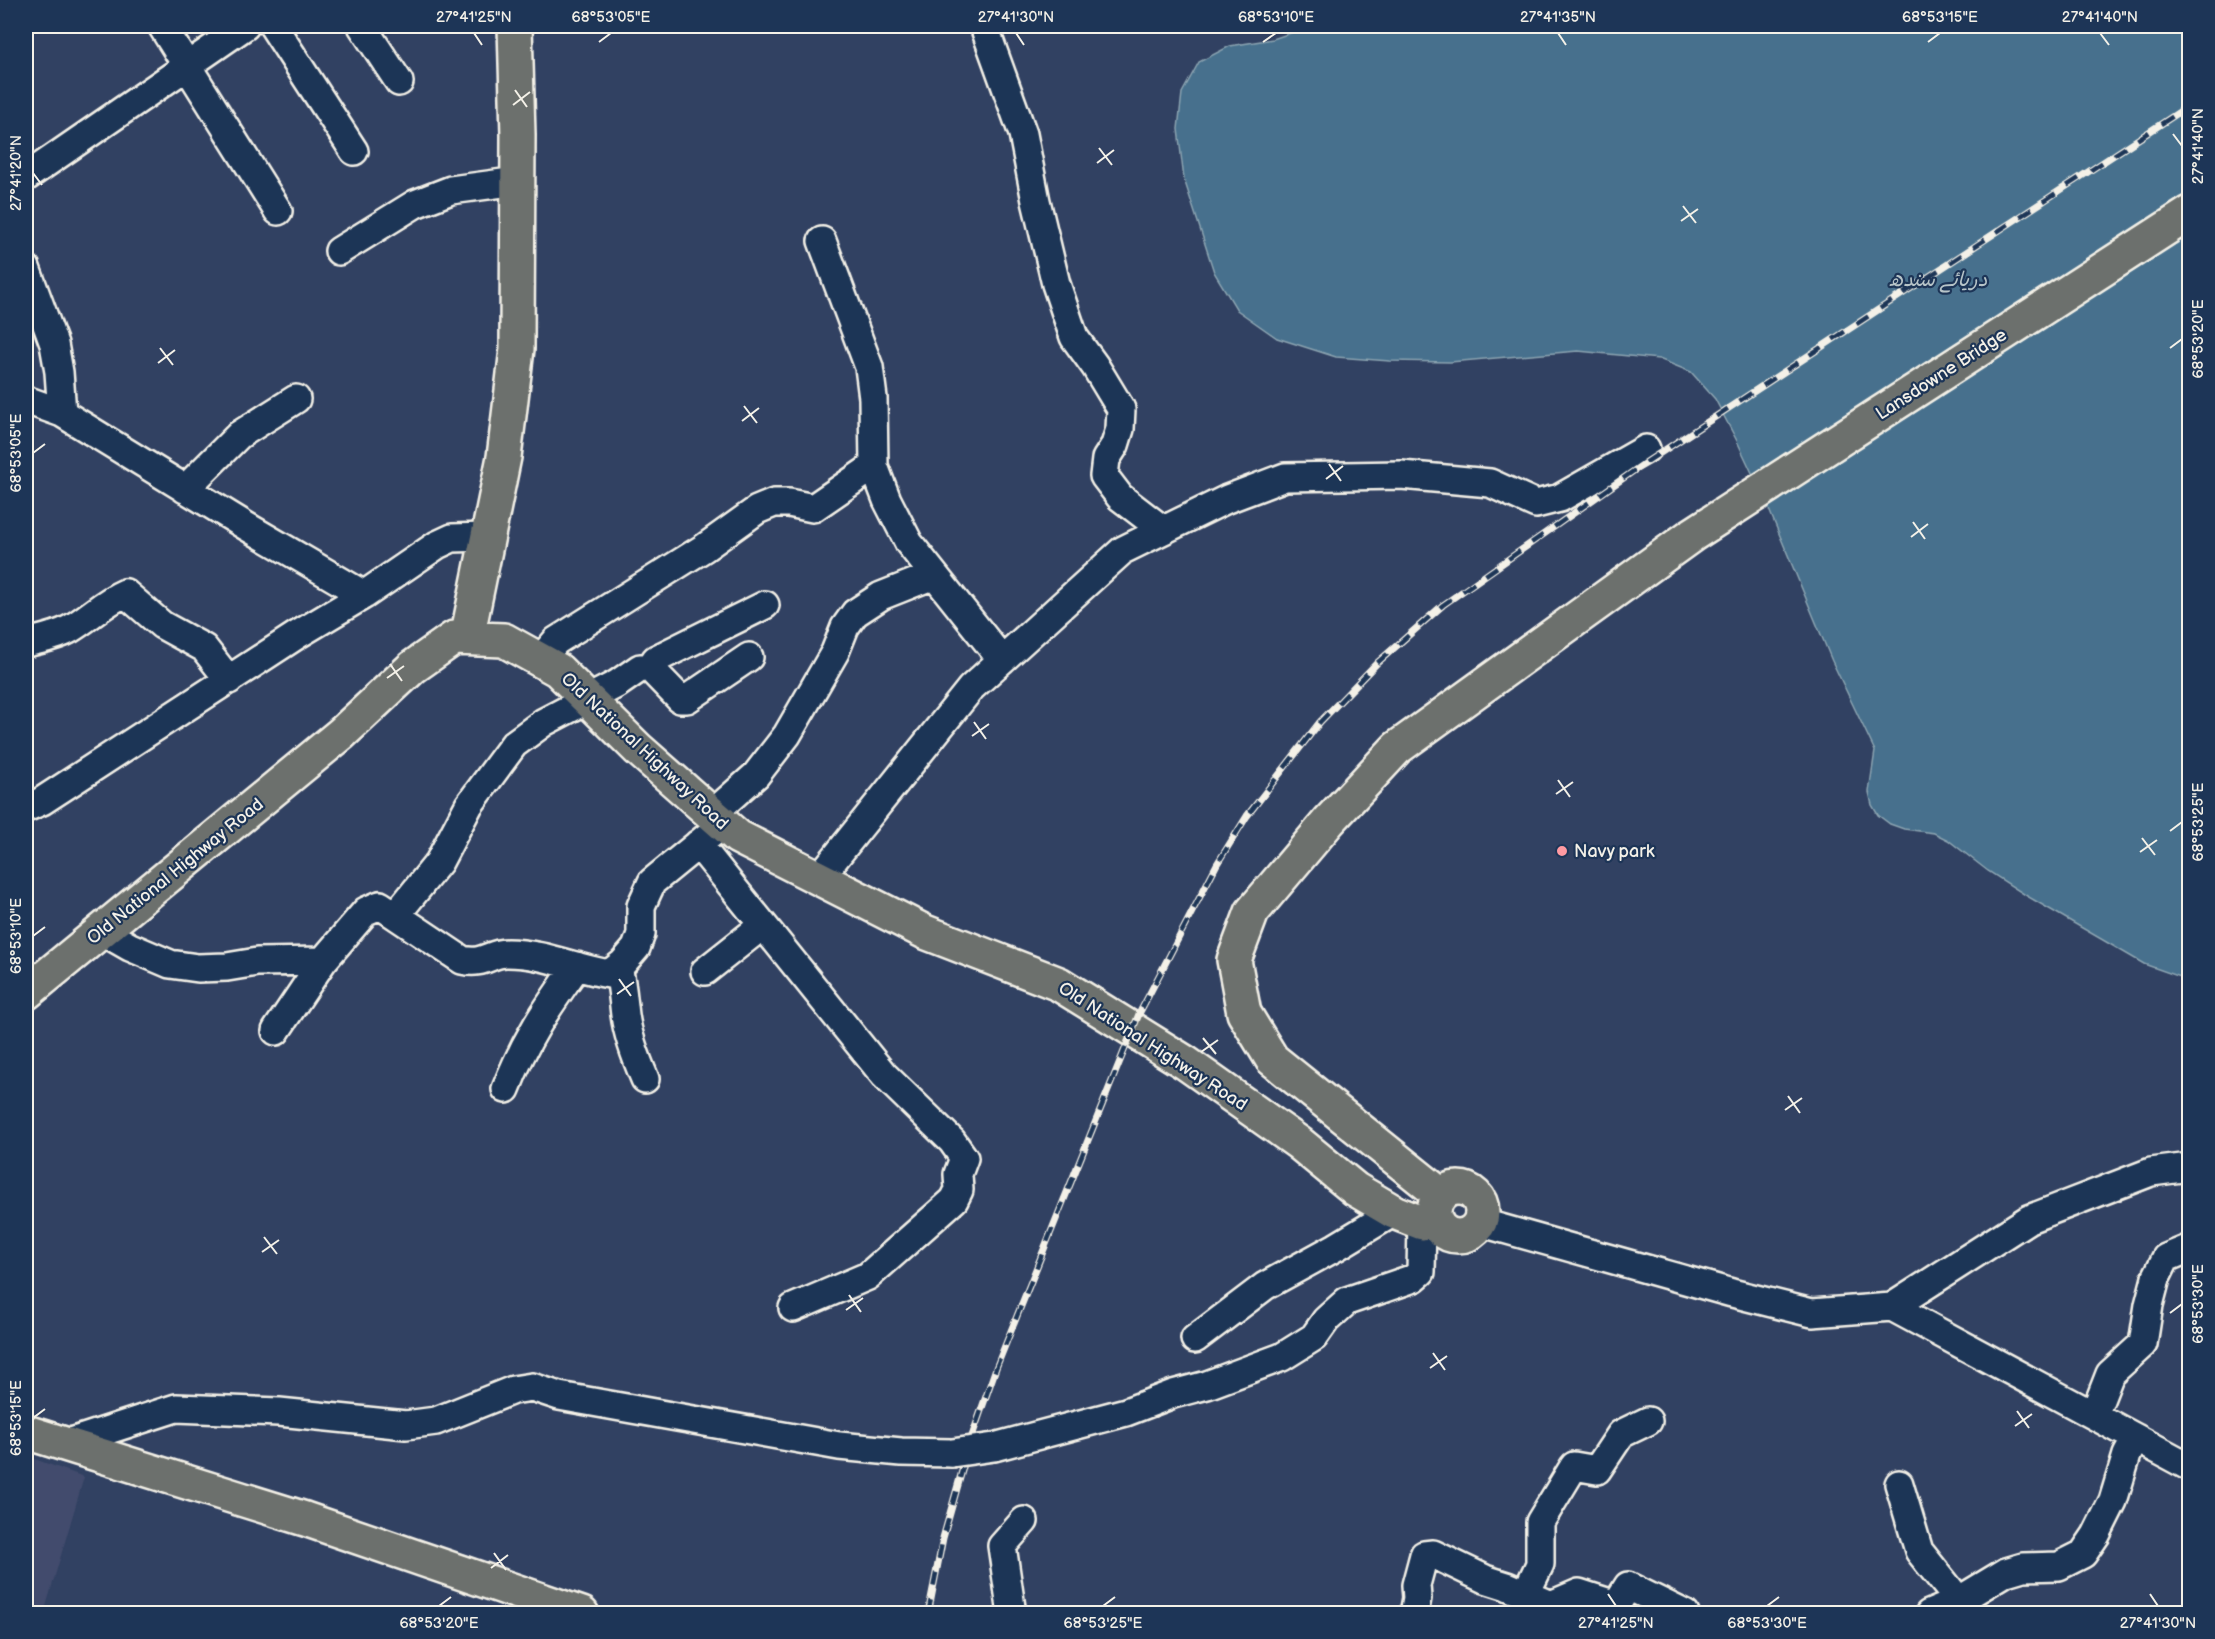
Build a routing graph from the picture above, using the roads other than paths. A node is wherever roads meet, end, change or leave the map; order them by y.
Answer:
1 (162, 26) edge
2 (223, 26) edge
3 (245, 26) edge
4 (273, 26) edge
5 (362, 26) edge
6 (516, 26) edge
7 (984, 26) edge
8 (184, 60) junction
9 (399, 82) dead end
10 (354, 151) dead end
11 (26, 160) edge
12 (26, 177) edge
13 (518, 181) junction
14 (278, 211) dead end
15 (2190, 213) edge
16 (822, 241) dead end
17 (339, 251) dead end
18 (26, 268) edge
19 (296, 399) dead end
20 (26, 400) edge
21 (62, 413) junction
22 (1646, 449) dead end
23 (874, 466) junction
24 (185, 489) junction
25 (1163, 530) junction
26 (487, 537) junction
27 (934, 575) junction
28 (364, 595) junction
29 (765, 605) dead end
30 (467, 638) junction
31 (26, 643) edge
32 (749, 657) dead end
33 (540, 660) junction
34 (1002, 660) junction
35 (650, 668) junction
36 (229, 680) junction
37 (586, 698) junction
38 (26, 808) edge
39 (718, 819) junction
40 (698, 844) junction
41 (819, 878) junction
42 (396, 915) junction
43 (763, 925) junction
44 (102, 931) junction
45 (322, 961) junction
46 (577, 966) junction
47 (618, 967) junction
48 (705, 971) dead end
49 (26, 993) edge
50 (276, 1031) dead end
51 (645, 1079) dead end
52 (506, 1089) dead end
53 (2190, 1167) edge
54 (1423, 1213) junction
55 (1479, 1222) joint
56 (2190, 1248) edge
57 (1892, 1307) junction
58 (793, 1308) dead end
59 (1195, 1339) dead end
60 (2094, 1415) junction
61 (1648, 1421) dead end
62 (26, 1432) edge
63 (2136, 1438) junction
64 (65, 1444) junction
65 (26, 1448) edge
66 (2190, 1467) edge
67 (1899, 1484) dead end
68 (1024, 1521) dead end
69 (1526, 1593) junction
70 (1959, 1601) junction
71 (534, 1614) edge
72 (582, 1614) edge
73 (1012, 1614) edge
74 (1414, 1614) edge
75 (1685, 1614) edge
76 (1929, 1614) edge

1 - 8 street
2 - 8 street
3 - 8 street
4 - 10 street
5 - 9 street
6 - 13 main road
7 - 25 street
8 - 11 street
8 - 12 street
8 - 14 street
13 - 17 street
13 - 26 main road
15 - 54 main road, Lansdowne Bridge
16 - 23 street
18 - 21 street
19 - 24 street
20 - 21 street
21 - 24 street
22 - 25 street
23 - 27 street
23 - 33 street
24 - 28 street
25 - 34 street
26 - 28 street
26 - 30 main road
27 - 34 street
27 - 39 street
28 - 36 street
29 - 35 street
30 - 33 main road, Old National Highway Road
30 - 44 main road, Old National Highway Road
31 - 36 street
32 - 35 street
33 - 37 main road, Old National Highway Road
34 - 41 street
35 - 37 street
36 - 38 street
37 - 39 main road, Old National Highway Road
37 - 42 street
39 - 40 street
39 - 41 main road, Old National Highway Road
40 - 43 street
40 - 47 street
41 - 54 main road, Old National Highway Road
42 - 45 street
42 - 46 street
43 - 48 street
43 - 58 street
44 - 45 street
44 - 49 main road, Old National Highway Road
45 - 50 street
46 - 47 street
46 - 52 street
47 - 51 street
53 - 57 street
54 - 55 main road
54 - 59 street
54 - 64 street, bridge
55 - 57 street
56 - 60 street
57 - 60 street
60 - 63 street
61 - 69 street
62 - 64 main road
63 - 66 street
63 - 70 street
64 - 72 main road
65 - 71 main road
67 - 70 street
68 - 73 street
69 - 74 street
69 - 75 street
70 - 76 street

